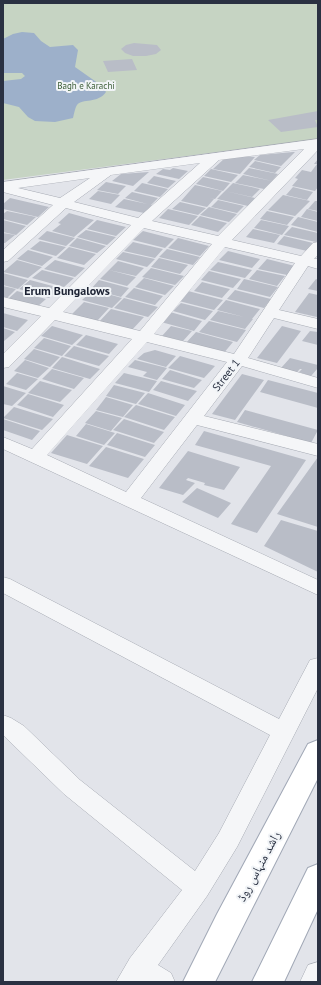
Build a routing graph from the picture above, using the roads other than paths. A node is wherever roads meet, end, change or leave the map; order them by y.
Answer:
1 (317, 143) edge
2 (216, 156) junction
3 (108, 172) junction
4 (3, 187) edge
5 (63, 203) junction
6 (141, 223) junction
7 (222, 241) junction
8 (318, 246) edge
9 (3, 258) edge
10 (312, 262) edge
11 (3, 302) edge
12 (270, 313) junction
13 (52, 314) junction
14 (318, 324) edge
15 (143, 337) junction
16 (238, 360) junction
17 (3, 363) edge
18 (318, 383) edge
19 (192, 419) junction
20 (3, 442) edge
21 (318, 450) edge
22 (35, 457) junction
23 (129, 501) junction
24 (3, 584) edge
25 (318, 588) edge
26 (318, 666) edge
27 (3, 724) edge
28 (284, 732) junction
29 (318, 751) edge
30 (318, 877) edge
31 (198, 888) junction
32 (228, 923) junction
33 (318, 974) edge
34 (144, 977) edge
35 (186, 982) edge
36 (199, 982) edge
37 (268, 982) edge
38 (314, 982) edge

1 - 2 street
1 - 7 street
2 - 3 street
2 - 6 street
3 - 4 street
3 - 5 street
4 - 5 street
5 - 6 street
5 - 9 street
6 - 7 street
6 - 13 street
7 - 10 street
7 - 15 street
8 - 10 street, Street 1
10 - 12 street, Street 1
11 - 13 street
12 - 14 street
12 - 16 street, Street 1
13 - 15 street
13 - 17 street
15 - 16 street
15 - 22 street
16 - 18 street
16 - 19 street, Street 1
19 - 21 street
19 - 23 street, Street 1
20 - 22 street
22 - 23 street
23 - 25 street
24 - 28 street
26 - 28 street
27 - 31 street
28 - 31 street
29 - 32 main road, راشد منہاس روڈ
30 - 37 main road
31 - 34 street
32 - 35 main road
32 - 36 main road, راشد منہاس روڈ
33 - 38 street

